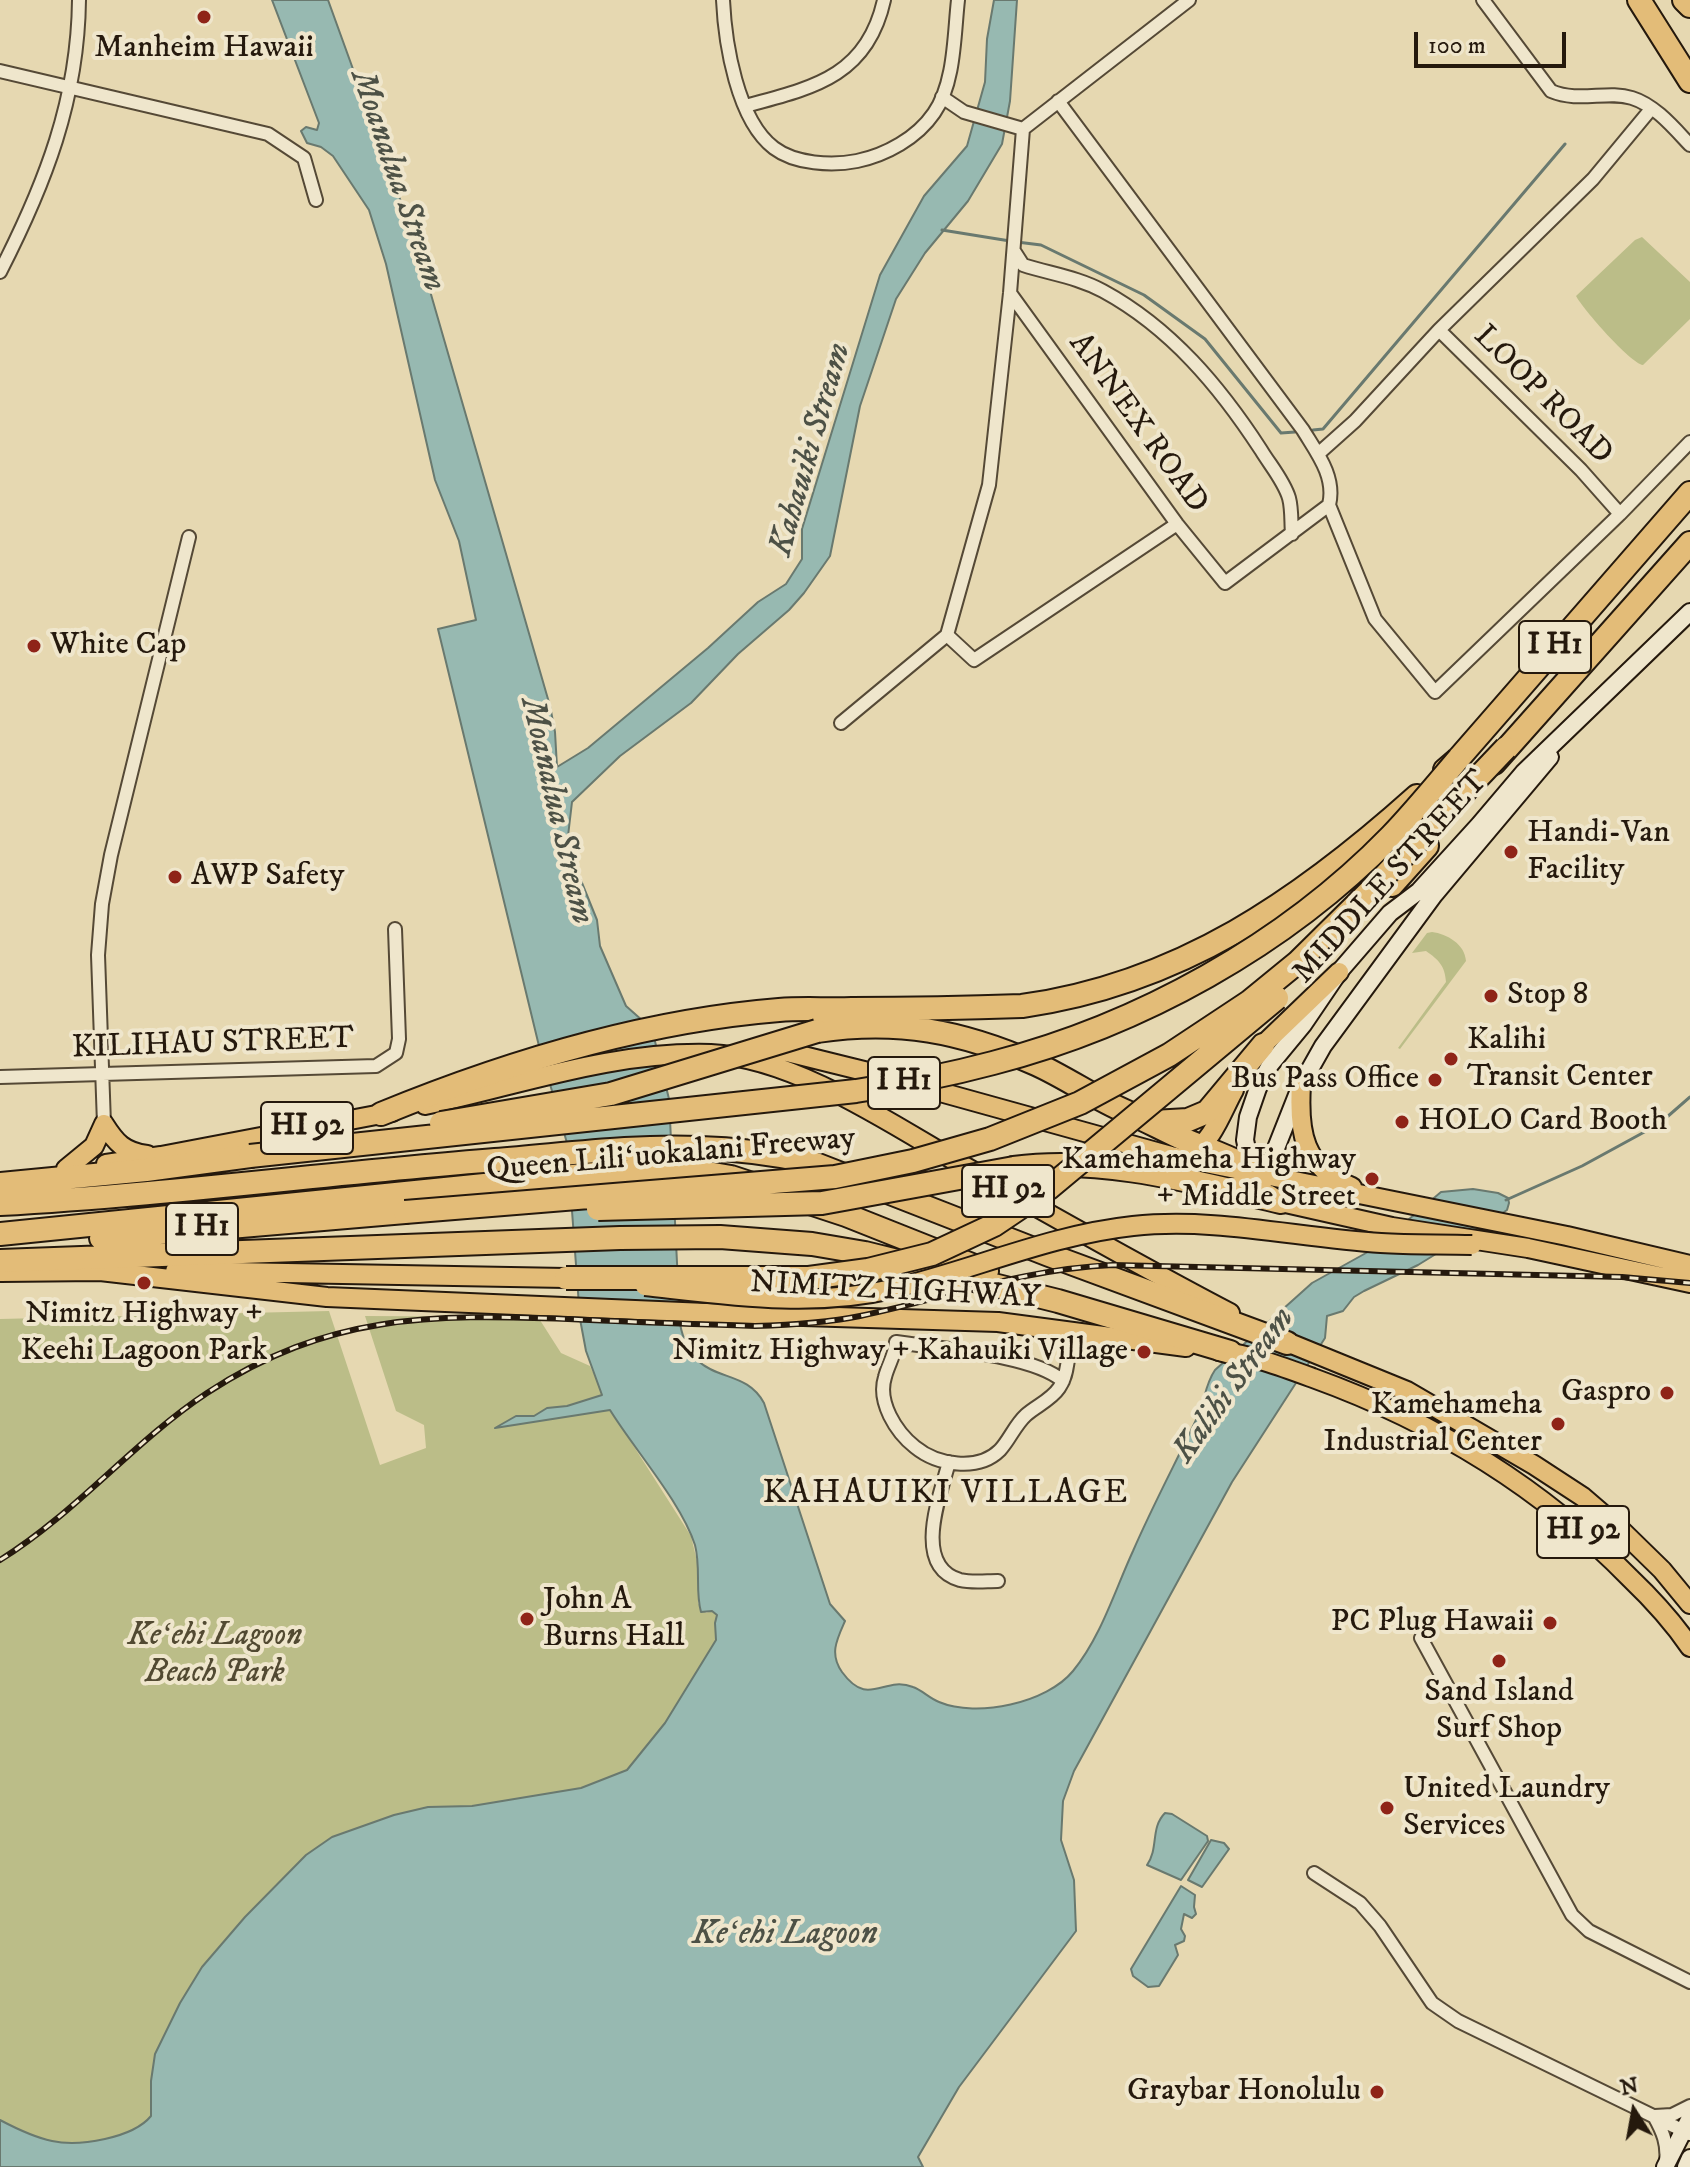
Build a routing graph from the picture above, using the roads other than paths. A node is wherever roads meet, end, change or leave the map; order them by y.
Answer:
1 (79, 0) edge
2 (723, 0) edge
3 (884, 0) edge
4 (958, 0) edge
5 (1189, 0) edge
6 (1483, 0) edge
7 (1639, 0) edge
8 (1684, 0) edge
9 (1690, 6) edge
10 (0, 71) edge
11 (1690, 81) edge
12 (71, 86) junction
13 (942, 97) junction
14 (1058, 101) junction
15 (745, 106) junction
16 (1651, 109) junction
17 (1017, 127) junction
18 (1690, 145) edge
19 (316, 200) dead end
20 (1014, 241) junction
21 (0, 272) edge
22 (1010, 293) junction
23 (1439, 330) junction
24 (1690, 442) edge
25 (1318, 454) junction
26 (1690, 493) edge
27 (1329, 505) junction
28 (1620, 514) junction
29 (1177, 524) junction
30 (1292, 534) junction
31 (189, 537) dead end
32 (1690, 543) edge
33 (1690, 612) edge
34 (947, 635) junction
35 (841, 723) dead end
36 (1572, 727) junction
37 (1506, 748) junction
38 (1459, 758) junction
39 (395, 929) dead end
40 (1339, 972) junction
41 (1263, 1045) junction
42 (774, 1058) junction
43 (102, 1075) junction
44 (0, 1077) edge
45 (1301, 1085) junction
46 (381, 1114) junction
47 (1153, 1122) junction
48 (104, 1124) junction
49 (1201, 1146) junction
50 (161, 1156) junction
51 (250, 1156) junction
52 (1171, 1156) junction
53 (66, 1169) junction
54 (1257, 1175) junction
55 (0, 1176) edge
56 (0, 1184) edge
57 (1227, 1190) junction
58 (1377, 1197) junction
59 (1281, 1202) junction
60 (0, 1204) edge
61 (405, 1212) junction
62 (0, 1234) edge
63 (1470, 1241) junction
64 (0, 1243) edge
65 (0, 1261) edge
66 (1690, 1265) edge
67 (100, 1271) junction
68 (0, 1272) edge
69 (566, 1278) junction
70 (1690, 1283) edge
71 (1058, 1301) junction
72 (1242, 1323) junction
73 (1045, 1329) junction
74 (1096, 1336) junction
75 (1287, 1343) joint
76 (1230, 1352) junction
77 (1067, 1357) junction
78 (1063, 1381) junction
79 (949, 1462) junction
80 (998, 1581) dead end
81 (1690, 1604) edge
82 (1421, 1638) dead end
83 (1686, 1641) edge
84 (1690, 1654) edge
85 (1314, 1873) dead end
86 (1690, 1982) edge
87 (1690, 2106) edge
88 (1654, 2116) junction
89 (1688, 2128) edge
90 (1690, 2158) edge
91 (1665, 2167) edge
92 (1686, 2167) edge

1 - 12 street
2 - 15 street
3 - 15 street
4 - 13 street
5 - 14 street
6 - 16 street
7 - 11 highway
8 - 9 highway
10 - 12 street
12 - 19 street
12 - 21 street
13 - 15 street
13 - 17 street
14 - 17 street
14 - 25 street
16 - 18 street
16 - 23 street, LOOP ROAD
17 - 20 street
20 - 22 street
20 - 30 street
22 - 29 street, ANNEX ROAD
22 - 34 street
23 - 25 street
23 - 28 street, LOOP ROAD
24 - 28 street, LOOP ROAD
25 - 27 street
26 - 38 highway, Queen Liliʻuokalani Freeway / I H1
27 - 28 street
27 - 30 street
29 - 30 street, ANNEX ROAD
29 - 34 street
31 - 43 street
32 - 37 highway, Queen Liliʻuokalani Freeway / I H1
33 - 36 main road, MIDDLE STREET
34 - 35 street
36 - 40 main road, MIDDLE STREET
36 - 45 main road, MIDDLE STREET
37 - 61 highway, Queen Liliʻuokalani Freeway / I H1, bridge
37 - 69 highway, bridge
38 - 46 highway, bridge
38 - 51 highway, Queen Liliʻuokalani Freeway / I H1, bridge
39 - 43 street, KILIHAU STREET
40 - 41 main road
40 - 54 main road, MIDDLE STREET
41 - 47 highway
41 - 49 main road
42 - 46 main road, HI 92, bridge
42 - 52 main road
42 - 72 main road, HI 92
43 - 44 street, KILIHAU STREET
43 - 48 street
45 - 54 main road, MIDDLE STREET
45 - 58 main road
46 - 50 main road, HI 92
47 - 49 highway
47 - 51 highway, bridge
48 - 50 main road
48 - 53 main road
49 - 52 main road
49 - 54 highway
50 - 53 main road, HI 92
51 - 56 highway, Queen Liliʻuokalani Freeway / I H1
52 - 54 main road
53 - 55 main road, HI 92
54 - 57 highway
54 - 58 main road
54 - 59 main road
57 - 59 highway
57 - 61 highway, bridge
58 - 66 main road
59 - 63 main road
60 - 72 highway
61 - 64 highway, Queen Liliʻuokalani Freeway / I H1
62 - 71 highway, bridge
63 - 69 main road, bridge
63 - 70 main road
65 - 71 highway, bridge
67 - 68 main road, NIMITZ HIGHWAY / HI 92
67 - 69 main road
67 - 73 main road, NIMITZ HIGHWAY / HI 92
71 - 76 highway
72 - 75 highway
73 - 74 main road, NIMITZ HIGHWAY / HI 92
73 - 77 street
74 - 76 main road, NIMITZ HIGHWAY / HI 92
74 - 77 street
75 - 81 main road, HI 92
76 - 83 main road, NIMITZ HIGHWAY / HI 92
77 - 78 street
78 - 79 street
78 - 79 street
79 - 80 street
82 - 86 street
83 - 84 main road
85 - 88 street
87 - 88 street
88 - 89 street
88 - 91 street
89 - 91 main road
90 - 92 main road

